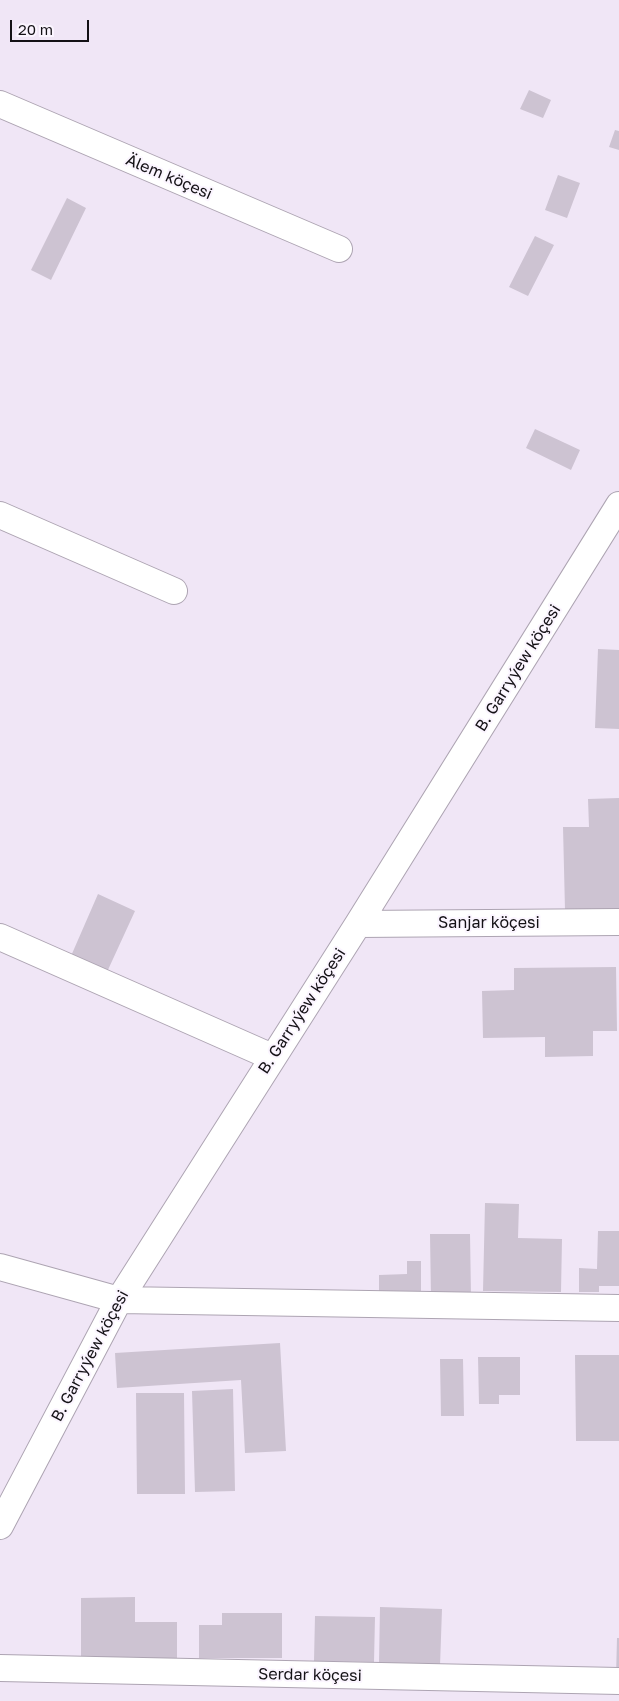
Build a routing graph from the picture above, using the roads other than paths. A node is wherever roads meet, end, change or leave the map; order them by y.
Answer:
1 (0, 104) edge
2 (339, 249) dead end
3 (619, 505) edge
4 (0, 515) edge
5 (174, 591) dead end
6 (619, 922) edge
7 (358, 924) junction
8 (0, 937) edge
9 (272, 1057) junction
10 (0, 1267) edge
11 (118, 1300) junction
12 (619, 1308) edge
13 (0, 1526) edge
14 (0, 1668) edge
15 (619, 1681) edge

1 - 2 street, Älem köçesi
3 - 7 street, B. Garryýew köçesi
4 - 5 street
6 - 7 street, Sanjar köçesi
7 - 9 street, B. Garryýew köçesi
8 - 9 street
9 - 11 street, B. Garryýew köçesi
10 - 11 street
11 - 12 street
11 - 13 street, B. Garryýew köçesi
14 - 15 street, Serdar köçesi

